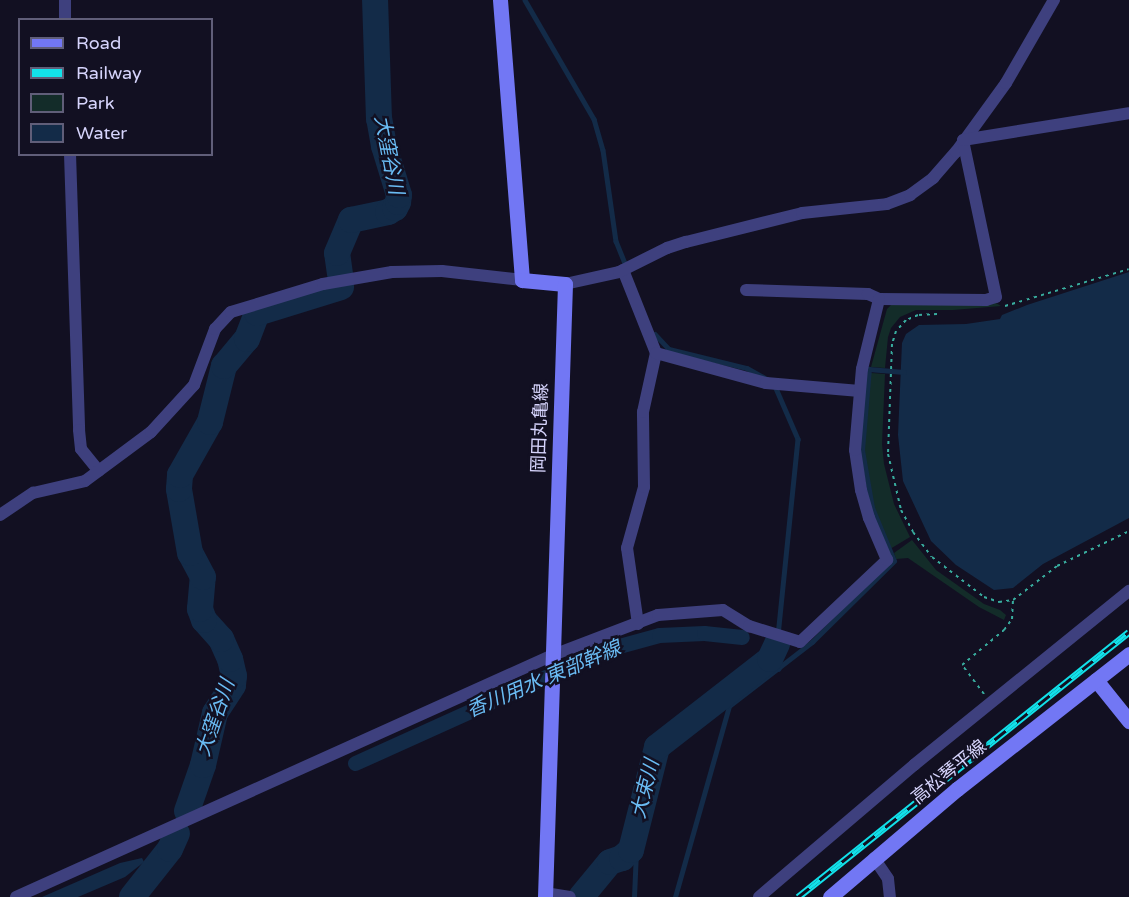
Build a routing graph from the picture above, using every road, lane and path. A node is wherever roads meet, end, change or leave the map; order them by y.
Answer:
1 (64, 0) edge
2 (500, 0) edge
3 (1054, 0) edge
4 (65, 18) edge
5 (1129, 113) edge
6 (963, 140) junction
7 (70, 156) edge
8 (626, 268) junction
9 (522, 280) junction
10 (564, 284) junction
11 (746, 290) dead end
12 (879, 299) junction
13 (656, 353) junction
14 (891, 368) dead end
15 (860, 391) junction
16 (99, 471) junction
17 (0, 515) edge
18 (1129, 531) edge
19 (1129, 591) edge
20 (1013, 600) junction
21 (638, 624) junction
22 (1129, 654) edge
23 (553, 659) junction
24 (1096, 681) junction
25 (991, 703) junction
26 (1129, 721) edge
27 (874, 858) junction
28 (545, 895) edge
29 (16, 897) edge
30 (570, 897) edge
31 (759, 897) edge
32 (830, 897) edge
33 (890, 897) edge

1 - 4 street
2 - 9 main road
3 - 6 street
5 - 6 street
6 - 8 street
6 - 12 street
7 - 16 street
8 - 10 street
8 - 13 street
9 - 10 main road
9 - 16 street
10 - 23 main road, 岡田丸亀線
11 - 12 street
12 - 15 street
13 - 15 street
13 - 21 street
14 - 20 path
15 - 21 street
16 - 17 street
18 - 20 path
19 - 25 street
20 - 25 path
21 - 23 street
22 - 24 main road, 高松琴平線
23 - 28 main road, 岡田丸亀線
23 - 29 street
24 - 26 main road
24 - 27 main road, 高松琴平線
25 - 31 street
27 - 32 main road, 高松琴平線
27 - 33 street
28 - 30 street

